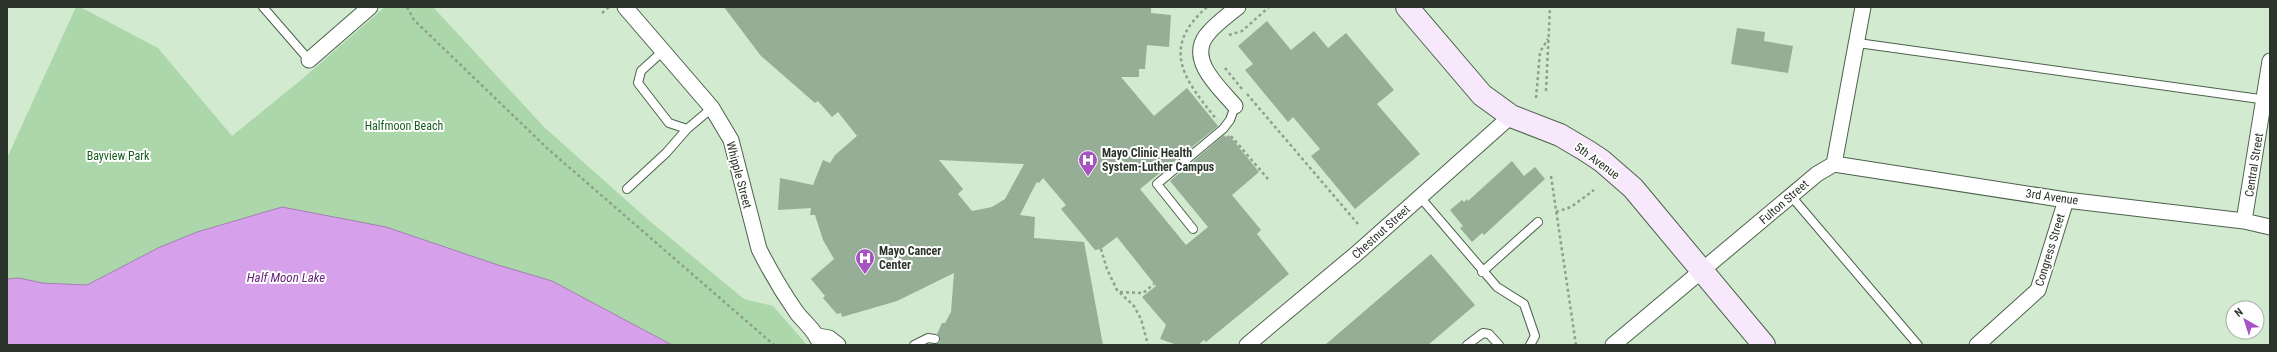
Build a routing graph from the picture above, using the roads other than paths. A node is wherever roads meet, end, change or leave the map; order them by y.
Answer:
1 (263, 7) edge
2 (370, 7) edge
3 (625, 7) edge
4 (1238, 7) edge
5 (1407, 7) edge
6 (1863, 7) edge
7 (1858, 42) junction
8 (663, 51) junction
9 (308, 60) joint
10 (2270, 60) edge
11 (2267, 100) edge
12 (1235, 106) joint
13 (712, 108) junction
14 (1511, 116) junction
15 (687, 129) junction
16 (1834, 164) junction
17 (627, 189) dead end
18 (1791, 196) junction
19 (1420, 197) junction
20 (2066, 200) junction
21 (1538, 222) dead end
22 (2244, 222) junction
23 (2270, 227) edge
24 (1193, 230) dead end
25 (1482, 272) junction
26 (1702, 272) junction
27 (935, 339) dead end
28 (819, 341) edge
29 (838, 345) edge
30 (914, 345) edge
31 (1247, 345) edge
32 (1467, 345) edge
33 (1499, 345) edge
34 (1530, 345) edge
35 (1613, 345) edge
36 (1764, 345) edge
37 (1918, 345) edge
38 (1977, 345) edge

1 - 9 lane
2 - 9 street
3 - 8 street, Whipple Street
4 - 12 street
5 - 14 main road, 5th Avenue
6 - 7 street
7 - 11 lane
7 - 16 street
8 - 13 street, Whipple Street
8 - 15 lane
10 - 11 street, Central Street
11 - 22 street, Central Street
12 - 24 lane
13 - 15 lane
13 - 28 street, Whipple Street
14 - 19 street, Chestnut Street
14 - 26 main road, 5th Avenue
15 - 17 lane
16 - 18 street, Fulton Street
16 - 20 street, 3rd Avenue
18 - 26 street, Fulton Street
18 - 37 lane
19 - 25 lane
19 - 31 street, Chestnut Street
20 - 22 street, 3rd Avenue
20 - 38 street, Congress Street
21 - 25 lane
22 - 23 street, 3rd Avenue
25 - 34 lane
26 - 35 street, Fulton Street
26 - 36 main road, 5th Avenue
27 - 30 lane
28 - 29 street, Whipple Street
32 - 33 lane

